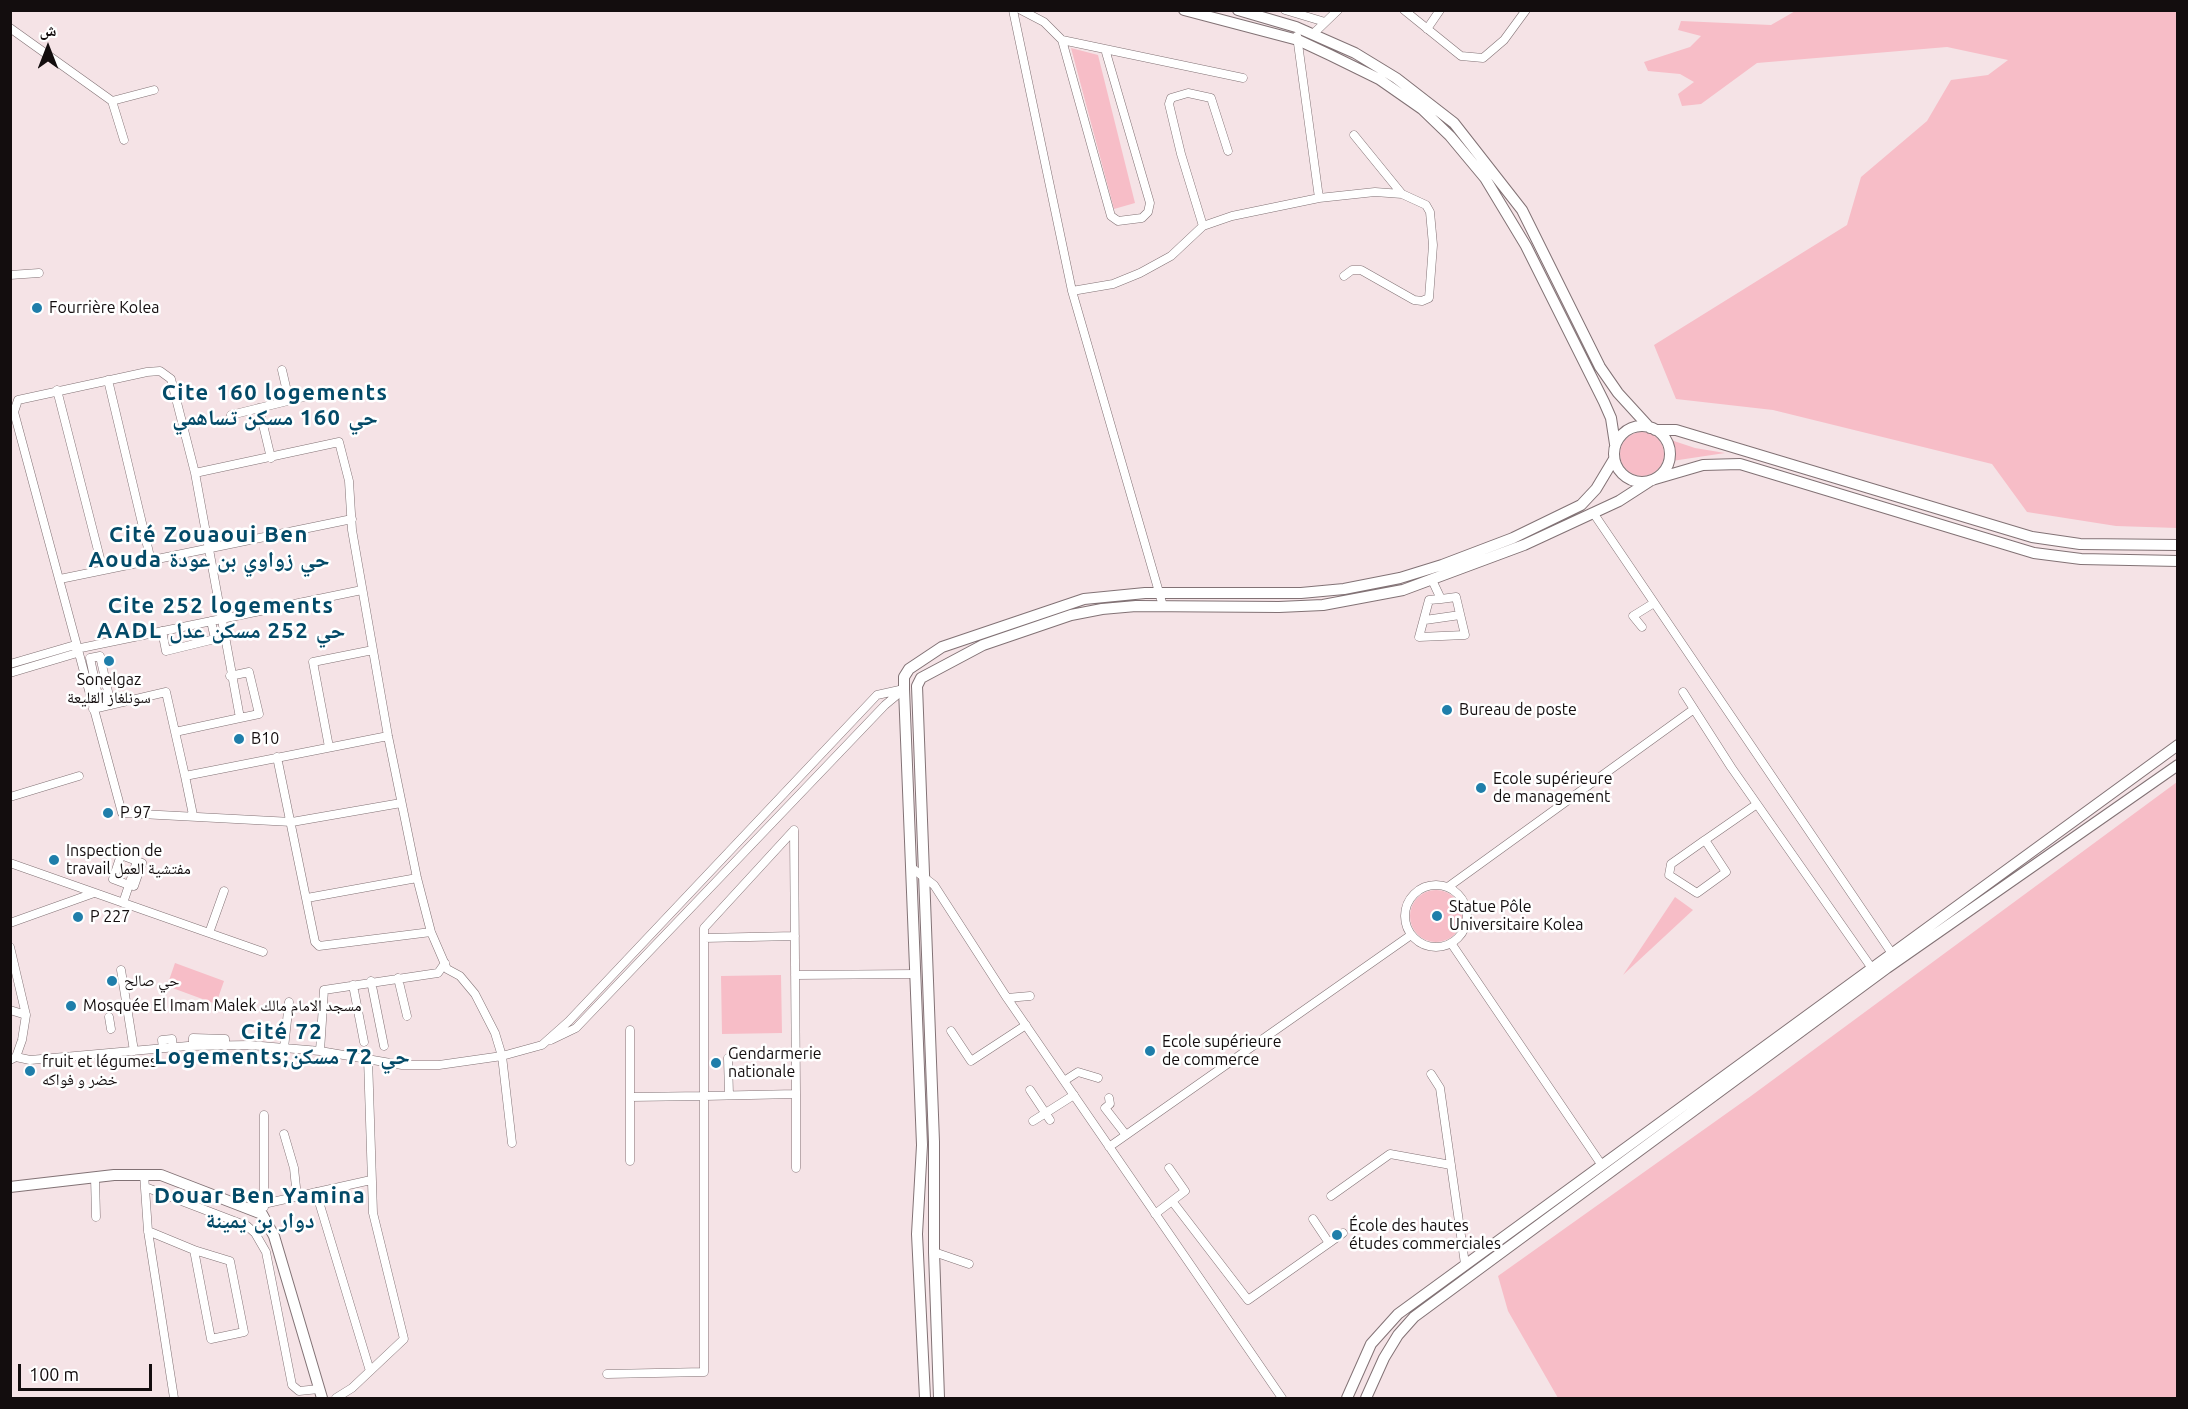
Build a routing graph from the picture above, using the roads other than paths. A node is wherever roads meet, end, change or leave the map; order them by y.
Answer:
1 (1013, 10) edge
2 (1021, 10) edge
3 (1184, 10) edge
4 (1238, 10) edge
5 (1285, 10) edge
6 (1338, 10) edge
7 (1404, 10) edge
8 (1440, 10) edge
9 (1526, 10) edge
10 (1325, 22) junction
11 (1296, 27) junction
12 (10, 28) edge
13 (1427, 29) junction
14 (1313, 34) junction
15 (1062, 40) junction
16 (1298, 40) junction
17 (1105, 49) junction
18 (1244, 78) dead end
19 (154, 90) dead end
20 (112, 101) junction
21 (1354, 135) dead end
22 (124, 140) dead end
23 (1228, 151) dead end
24 (1402, 194) junction
25 (1319, 198) junction
26 (1203, 226) junction
27 (39, 273) dead end
28 (10, 274) edge
29 (1344, 276) dead end
30 (1072, 291) junction
31 (282, 370) dead end
32 (108, 380) junction
33 (57, 390) junction
34 (320, 393) dead end
35 (290, 400) junction
36 (259, 408) junction
37 (231, 415) dead end
38 (1653, 429) junction
39 (1615, 444) junction
40 (272, 458) junction
41 (1614, 459) junction
42 (195, 473) junction
43 (1652, 480) junction
44 (1594, 514) junction
45 (352, 519) junction
46 (2178, 545) edge
47 (209, 549) junction
48 (151, 561) junction
49 (2178, 561) edge
50 (103, 570) junction
51 (60, 579) junction
52 (1432, 580) junction
53 (362, 590) junction
54 (1160, 593) junction
55 (1441, 599) junction
56 (1654, 603) junction
57 (1163, 606) junction
58 (1460, 615) junction
59 (220, 619) junction
60 (1425, 620) junction
61 (211, 621) junction
62 (1642, 627) dead end
63 (162, 631) junction
64 (76, 649) junction
65 (373, 650) junction
66 (10, 664) edge
67 (10, 673) edge
68 (230, 676) junction
69 (917, 686) junction
70 (904, 689) junction
71 (1683, 692) dead end
72 (110, 702) junction
73 (93, 709) junction
74 (1694, 709) junction
75 (240, 718) junction
76 (175, 732) junction
77 (388, 736) junction
78 (2178, 745) edge
79 (329, 747) junction
80 (278, 757) junction
81 (2178, 765) edge
82 (79, 776) dead end
83 (185, 776) junction
84 (10, 797) edge
85 (401, 803) junction
86 (1757, 804) junction
87 (193, 815) junction
88 (292, 822) junction
89 (1705, 840) junction
90 (10, 863) edge
91 (912, 868) junction
92 (925, 877) junction
93 (417, 878) junction
94 (129, 885) junction
95 (1448, 887) junction
96 (224, 891) dead end
97 (94, 893) junction
98 (307, 898) junction
99 (123, 903) junction
100 (10, 923) edge
101 (431, 932) junction
102 (209, 933) junction
103 (1411, 935) junction
104 (795, 936) junction
105 (704, 938) junction
106 (1450, 944) junction
107 (10, 947) edge
108 (263, 952) dead end
109 (1891, 952) junction
110 (445, 963) junction
111 (1871, 967) junction
112 (1887, 968) junction
113 (121, 970) dead end
114 (14, 972) edge
115 (878, 973) junction
116 (916, 974) junction
117 (795, 975) junction
118 (398, 978) junction
119 (371, 981) junction
120 (878, 984) dead end
121 (352, 985) junction
122 (10, 986) edge
123 (21, 990) junction
124 (1030, 996) dead end
125 (1007, 998) junction
126 (289, 1002) dead end
127 (10, 1010) edge
128 (26, 1015) junction
129 (407, 1016) dead end
130 (109, 1017) dead end
131 (1026, 1025) junction
132 (111, 1029) dead end
133 (630, 1030) dead end
134 (951, 1030) dead end
135 (364, 1042) dead end
136 (543, 1045) junction
137 (384, 1046) dead end
138 (284, 1048) junction
139 (134, 1051) junction
140 (320, 1051) junction
141 (502, 1056) junction
142 (13, 1058) edge
143 (368, 1058) junction
144 (728, 1058) dead end
145 (1431, 1074) dead end
146 (1098, 1078) dead end
147 (1064, 1081) junction
148 (1030, 1090) dead end
149 (796, 1094) junction
150 (729, 1095) junction
151 (1074, 1095) junction
152 (704, 1096) junction
153 (630, 1097) junction
154 (1110, 1098) dead end
155 (264, 1116) dead end
156 (1047, 1117) junction
157 (1033, 1121) dead end
158 (284, 1134) dead end
159 (1126, 1135) junction
160 (512, 1143) dead end
161 (1109, 1147) junction
162 (630, 1161) dead end
163 (1601, 1164) junction
164 (1451, 1166) junction
165 (795, 1168) dead end
166 (1169, 1168) dead end
167 (144, 1174) junction
168 (95, 1177) junction
169 (371, 1180) junction
170 (10, 1186) edge
171 (145, 1187) junction
172 (316, 1192) junction
173 (1330, 1196) dead end
174 (297, 1197) junction
175 (1172, 1201) junction
176 (263, 1209) junction
177 (1155, 1214) junction
178 (96, 1217) dead end
179 (1312, 1219) dead end
180 (148, 1231) junction
181 (1343, 1233) dead end
182 (1329, 1243) junction
183 (194, 1250) junction
184 (934, 1252) junction
185 (969, 1264) dead end
186 (1465, 1264) junction
187 (370, 1371) junction
188 (607, 1374) dead end
189 (320, 1394) edge
190 (174, 1398) edge
191 (336, 1398) edge
192 (925, 1398) edge
193 (939, 1398) edge
194 (1282, 1398) edge
195 (1347, 1398) edge
196 (1366, 1398) edge

1 - 30 street
2 - 15 street
3 - 16 main road
4 - 11 main road
5 - 10 street
6 - 10 street
7 - 13 street
8 - 13 street
9 - 13 street
10 - 14 street
11 - 14 main road
11 - 16 street
12 - 20 street
14 - 38 main road
15 - 17 street
15 - 17 street
16 - 25 street
16 - 39 main road
17 - 18 street
19 - 20 street
20 - 22 street
21 - 24 street
23 - 26 street
24 - 25 street
24 - 29 street
25 - 26 street
26 - 30 street
27 - 28 street
30 - 54 street
31 - 35 street
32 - 33 street
32 - 42 street
32 - 48 street
33 - 50 street
33 - 51 street
34 - 35 street
35 - 36 street
36 - 37 street
36 - 40 street
38 - 39 main road
38 - 43 main road
38 - 46 main road
39 - 41 main road
40 - 42 street
40 - 45 street
41 - 43 main road
41 - 54 main road
42 - 47 street
43 - 44 main road
43 - 49 main road
44 - 52 main road
44 - 56 street
45 - 47 street
45 - 53 street
47 - 48 street
47 - 59 street
48 - 50 street
50 - 51 street
51 - 64 street
52 - 55 street
52 - 57 main road
53 - 59 street
53 - 65 street
54 - 57 street
54 - 70 main road
55 - 58 street
55 - 60 street
56 - 62 street
56 - 109 street
57 - 69 main road
58 - 60 street
58 - 60 street
59 - 61 street
59 - 68 street
61 - 63 street
61 - 63 street
63 - 64 street
64 - 66 street
64 - 67 street
64 - 73 street
65 - 77 street
65 - 79 street
68 - 75 street
68 - 75 street
69 - 70 main road
69 - 92 main road
70 - 91 main road
70 - 136 street
70 - 136 street
71 - 74 street
72 - 72 street
72 - 73 street
72 - 76 street
73 - 87 street
74 - 86 street
74 - 95 street
75 - 76 street
76 - 83 street
77 - 79 street
77 - 85 street
78 - 109 main road
79 - 80 street
80 - 83 street
80 - 88 street
81 - 112 main road
82 - 84 street
83 - 87 street
85 - 88 street
85 - 93 street
86 - 89 street
86 - 111 street
87 - 88 street
88 - 98 street
89 - 89 street
90 - 97 street
91 - 92 street
91 - 116 main road
92 - 125 street
92 - 184 main road
93 - 98 street
93 - 101 street
94 - 94 street
94 - 99 street
95 - 103 street
95 - 106 street
96 - 102 street
97 - 99 street
97 - 100 street
98 - 101 street
99 - 102 street
101 - 110 street
102 - 108 street
103 - 106 street
103 - 159 street
104 - 105 street
104 - 105 street
104 - 117 street
105 - 152 street
106 - 163 street
107 - 114 street
109 - 111 main road
109 - 112 street
110 - 118 street
110 - 141 street
111 - 163 main road
112 - 196 main road
113 - 139 street
114 - 123 street
115 - 116 street
115 - 117 street
115 - 120 street
116 - 192 main road
117 - 149 street
118 - 119 street
118 - 129 street
119 - 121 street
119 - 137 street
121 - 135 street
121 - 140 street
122 - 123 street
123 - 128 street
124 - 125 street
125 - 131 street
126 - 138 street
127 - 128 street
128 - 142 street
130 - 132 street
131 - 134 street
131 - 147 street
133 - 153 street
136 - 141 street
138 - 139 street
138 - 140 street
139 - 142 street
140 - 143 street
141 - 143 street
141 - 160 street
143 - 169 street
144 - 150 street
145 - 164 street
146 - 147 street
147 - 151 street
148 - 156 street
149 - 150 street
149 - 165 street
150 - 152 street
151 - 156 street
151 - 161 street
152 - 153 street
152 - 188 street
153 - 162 street
154 - 159 street
155 - 176 street
156 - 157 street
158 - 174 street
159 - 161 street
161 - 177 street
163 - 186 main road
164 - 173 street
164 - 186 street
166 - 175 street
167 - 168 main road
167 - 171 street
167 - 176 main road
168 - 170 main road
168 - 178 street
169 - 172 street
169 - 187 street
171 - 180 street
171 - 189 street
172 - 174 street
172 - 187 street
174 - 176 street
175 - 177 street
175 - 182 street
176 - 189 main road
177 - 194 street
179 - 182 street
180 - 183 street
180 - 190 street
181 - 182 street
183 - 183 street
184 - 185 street
184 - 193 main road
186 - 195 main road
187 - 191 street

